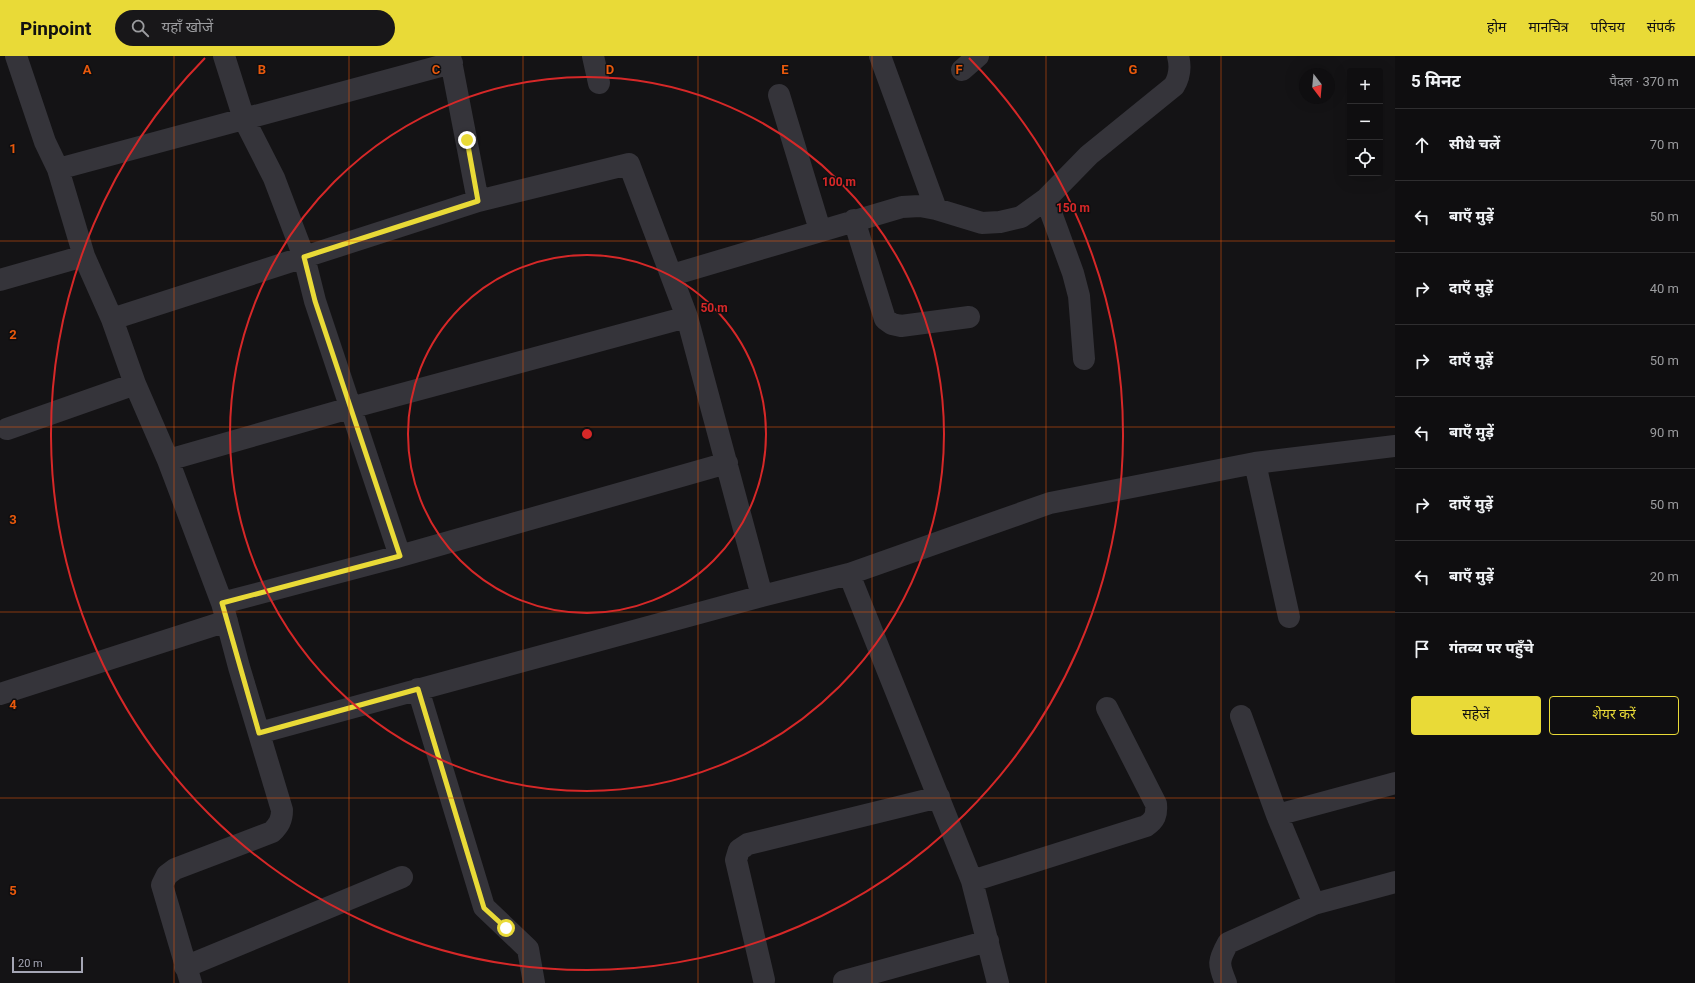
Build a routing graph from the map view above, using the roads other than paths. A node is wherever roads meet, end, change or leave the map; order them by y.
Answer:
1 (16, 56) edge
2 (224, 56) edge
3 (593, 56) edge
4 (880, 56) edge
5 (1178, 56) edge
6 (451, 60) edge
7 (599, 83) dead end
8 (779, 95) dead end
9 (244, 119) junction
10 (58, 169) junction
11 (1046, 199) junction
12 (478, 201) junction
13 (936, 209) junction
14 (854, 220) junction
15 (820, 230) junction
16 (84, 256) junction
17 (304, 257) junction
18 (672, 276) junction
19 (0, 280) edge
20 (687, 317) junction
21 (969, 317) dead end
22 (112, 319) junction
23 (1084, 359) dead end
24 (135, 384) junction
25 (350, 408) junction
26 (7, 429) dead end
27 (1395, 446) edge
28 (168, 460) junction
29 (727, 463) junction
30 (1255, 463) junction
31 (400, 556) junction
32 (849, 574) junction
33 (762, 596) junction
34 (224, 612) junction
35 (1289, 617) dead end
36 (418, 689) junction
37 (0, 694) edge
38 (1107, 708) dead end
39 (1241, 716) dead end
40 (259, 733) junction
41 (1395, 783) edge
42 (938, 797) junction
43 (1277, 815) junction
44 (402, 877) dead end
45 (972, 881) junction
46 (1395, 882) edge
47 (1314, 904) junction
48 (988, 942) junction
49 (188, 975) edge
50 (764, 980) dead end
51 (844, 981) dead end
52 (534, 983) edge
53 (998, 983) edge
54 (1226, 983) edge

1 - 10 street
2 - 9 street
3 - 7 street
4 - 13 street
5 - 11 street
6 - 9 street
6 - 12 street
8 - 15 street
9 - 10 street
9 - 17 street
10 - 16 street
11 - 13 street
11 - 23 street
12 - 17 street
12 - 18 street
13 - 14 street
14 - 15 street
14 - 21 street
15 - 18 street
16 - 19 street
16 - 22 street
17 - 22 street
17 - 25 street
18 - 20 street
20 - 25 street
20 - 29 street
22 - 24 street
24 - 26 street
24 - 28 street
25 - 28 street
25 - 31 street
27 - 30 street
28 - 34 street
29 - 31 street
29 - 33 street
30 - 32 street
30 - 35 street
31 - 34 street
32 - 33 street
32 - 42 street
33 - 36 street
34 - 37 street
34 - 40 street
36 - 40 street
36 - 52 street
38 - 45 street
39 - 43 street
40 - 49 street
41 - 43 street
42 - 45 street
42 - 50 street
43 - 47 street
44 - 49 street
45 - 48 street
46 - 47 street
47 - 54 street
48 - 51 street
48 - 53 street

